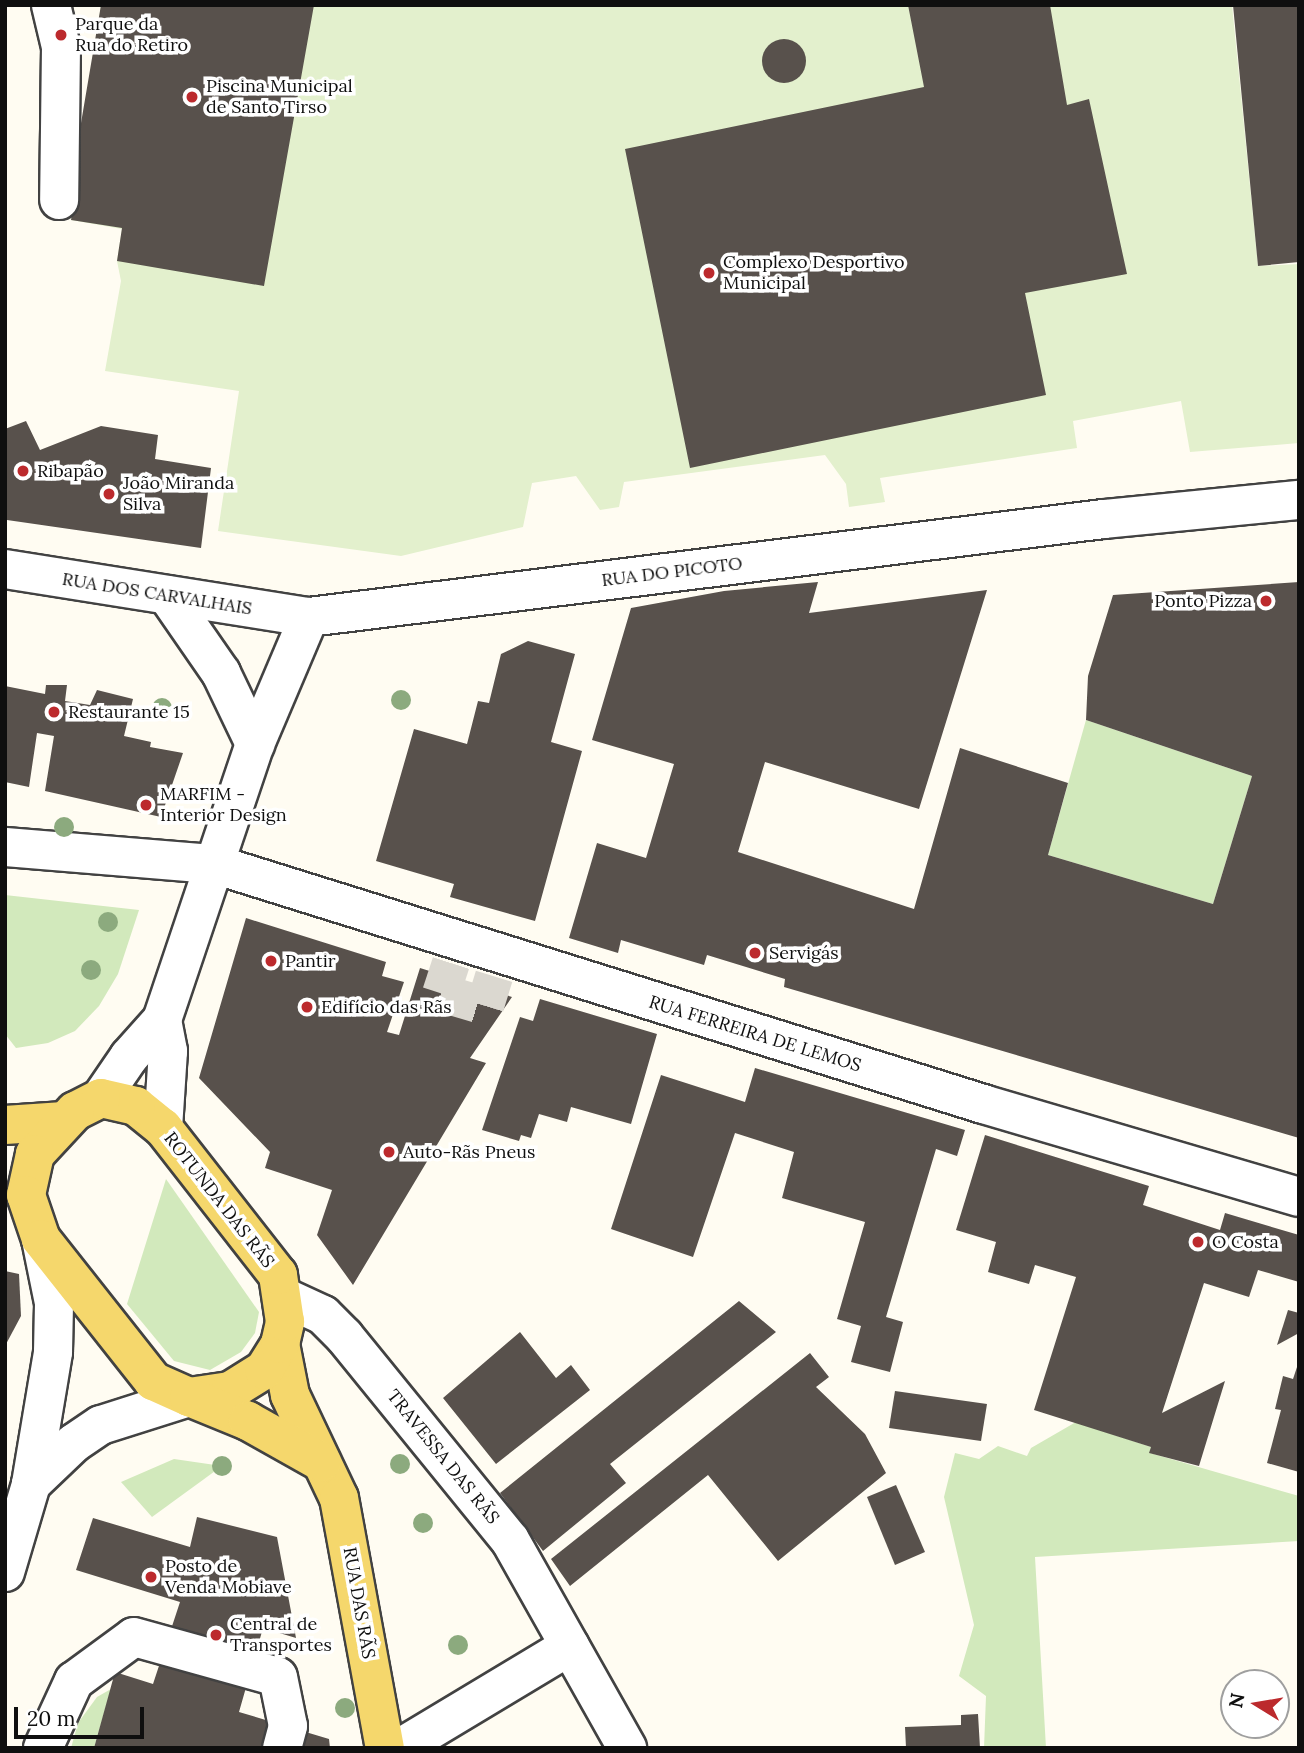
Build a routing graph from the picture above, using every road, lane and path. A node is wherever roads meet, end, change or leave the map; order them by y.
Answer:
1 (51, 5) edge
2 (58, 200) dead end
3 (1299, 500) edge
4 (5, 569) edge
5 (167, 595) junction
6 (309, 617) junction
7 (255, 744) junction
8 (5, 847) edge
9 (214, 864) junction
10 (162, 1020) junction
11 (101, 1098) junction
12 (64, 1121) junction
13 (5, 1125) edge
14 (163, 1128) junction
15 (16, 1189) edge
16 (1299, 1197) edge
17 (41, 1239) junction
18 (284, 1297) junction
19 (281, 1344) junction
20 (190, 1397) junction
21 (321, 1462) junction
22 (31, 1484) junction
23 (5, 1572) edge
24 (570, 1646) junction
25 (43, 1748) edge
26 (282, 1748) edge
27 (385, 1748) edge
28 (400, 1748) edge
29 (627, 1748) edge

1 - 2 street
3 - 6 street, RUA DO PICOTO
4 - 5 street, RUA DOS CARVALHAIS
5 - 6 street, RUA DOS CARVALHAIS
5 - 7 street
6 - 7 street
7 - 9 street
8 - 9 street, RUA FERREIRA DE LEMOS
9 - 10 street
9 - 16 street, RUA FERREIRA DE LEMOS
10 - 11 street
10 - 14 street
11 - 12 main road
11 - 14 main road, ROTUNDA DAS RÃS
12 - 13 main road
12 - 15 main road
14 - 18 main road, ROTUNDA DAS RÃS
15 - 17 main road
17 - 20 main road
17 - 22 street
18 - 19 main road, ROTUNDA DAS RÃS
18 - 24 street, TRAVESSA DAS RÃS
19 - 20 main road
19 - 21 main road, RUA DAS RÃS
20 - 21 main road
20 - 22 street
21 - 27 main road, RUA DAS RÃS
22 - 23 street
24 - 28 street
24 - 29 street, TRAVESSA DAS RÃS
25 - 26 street

